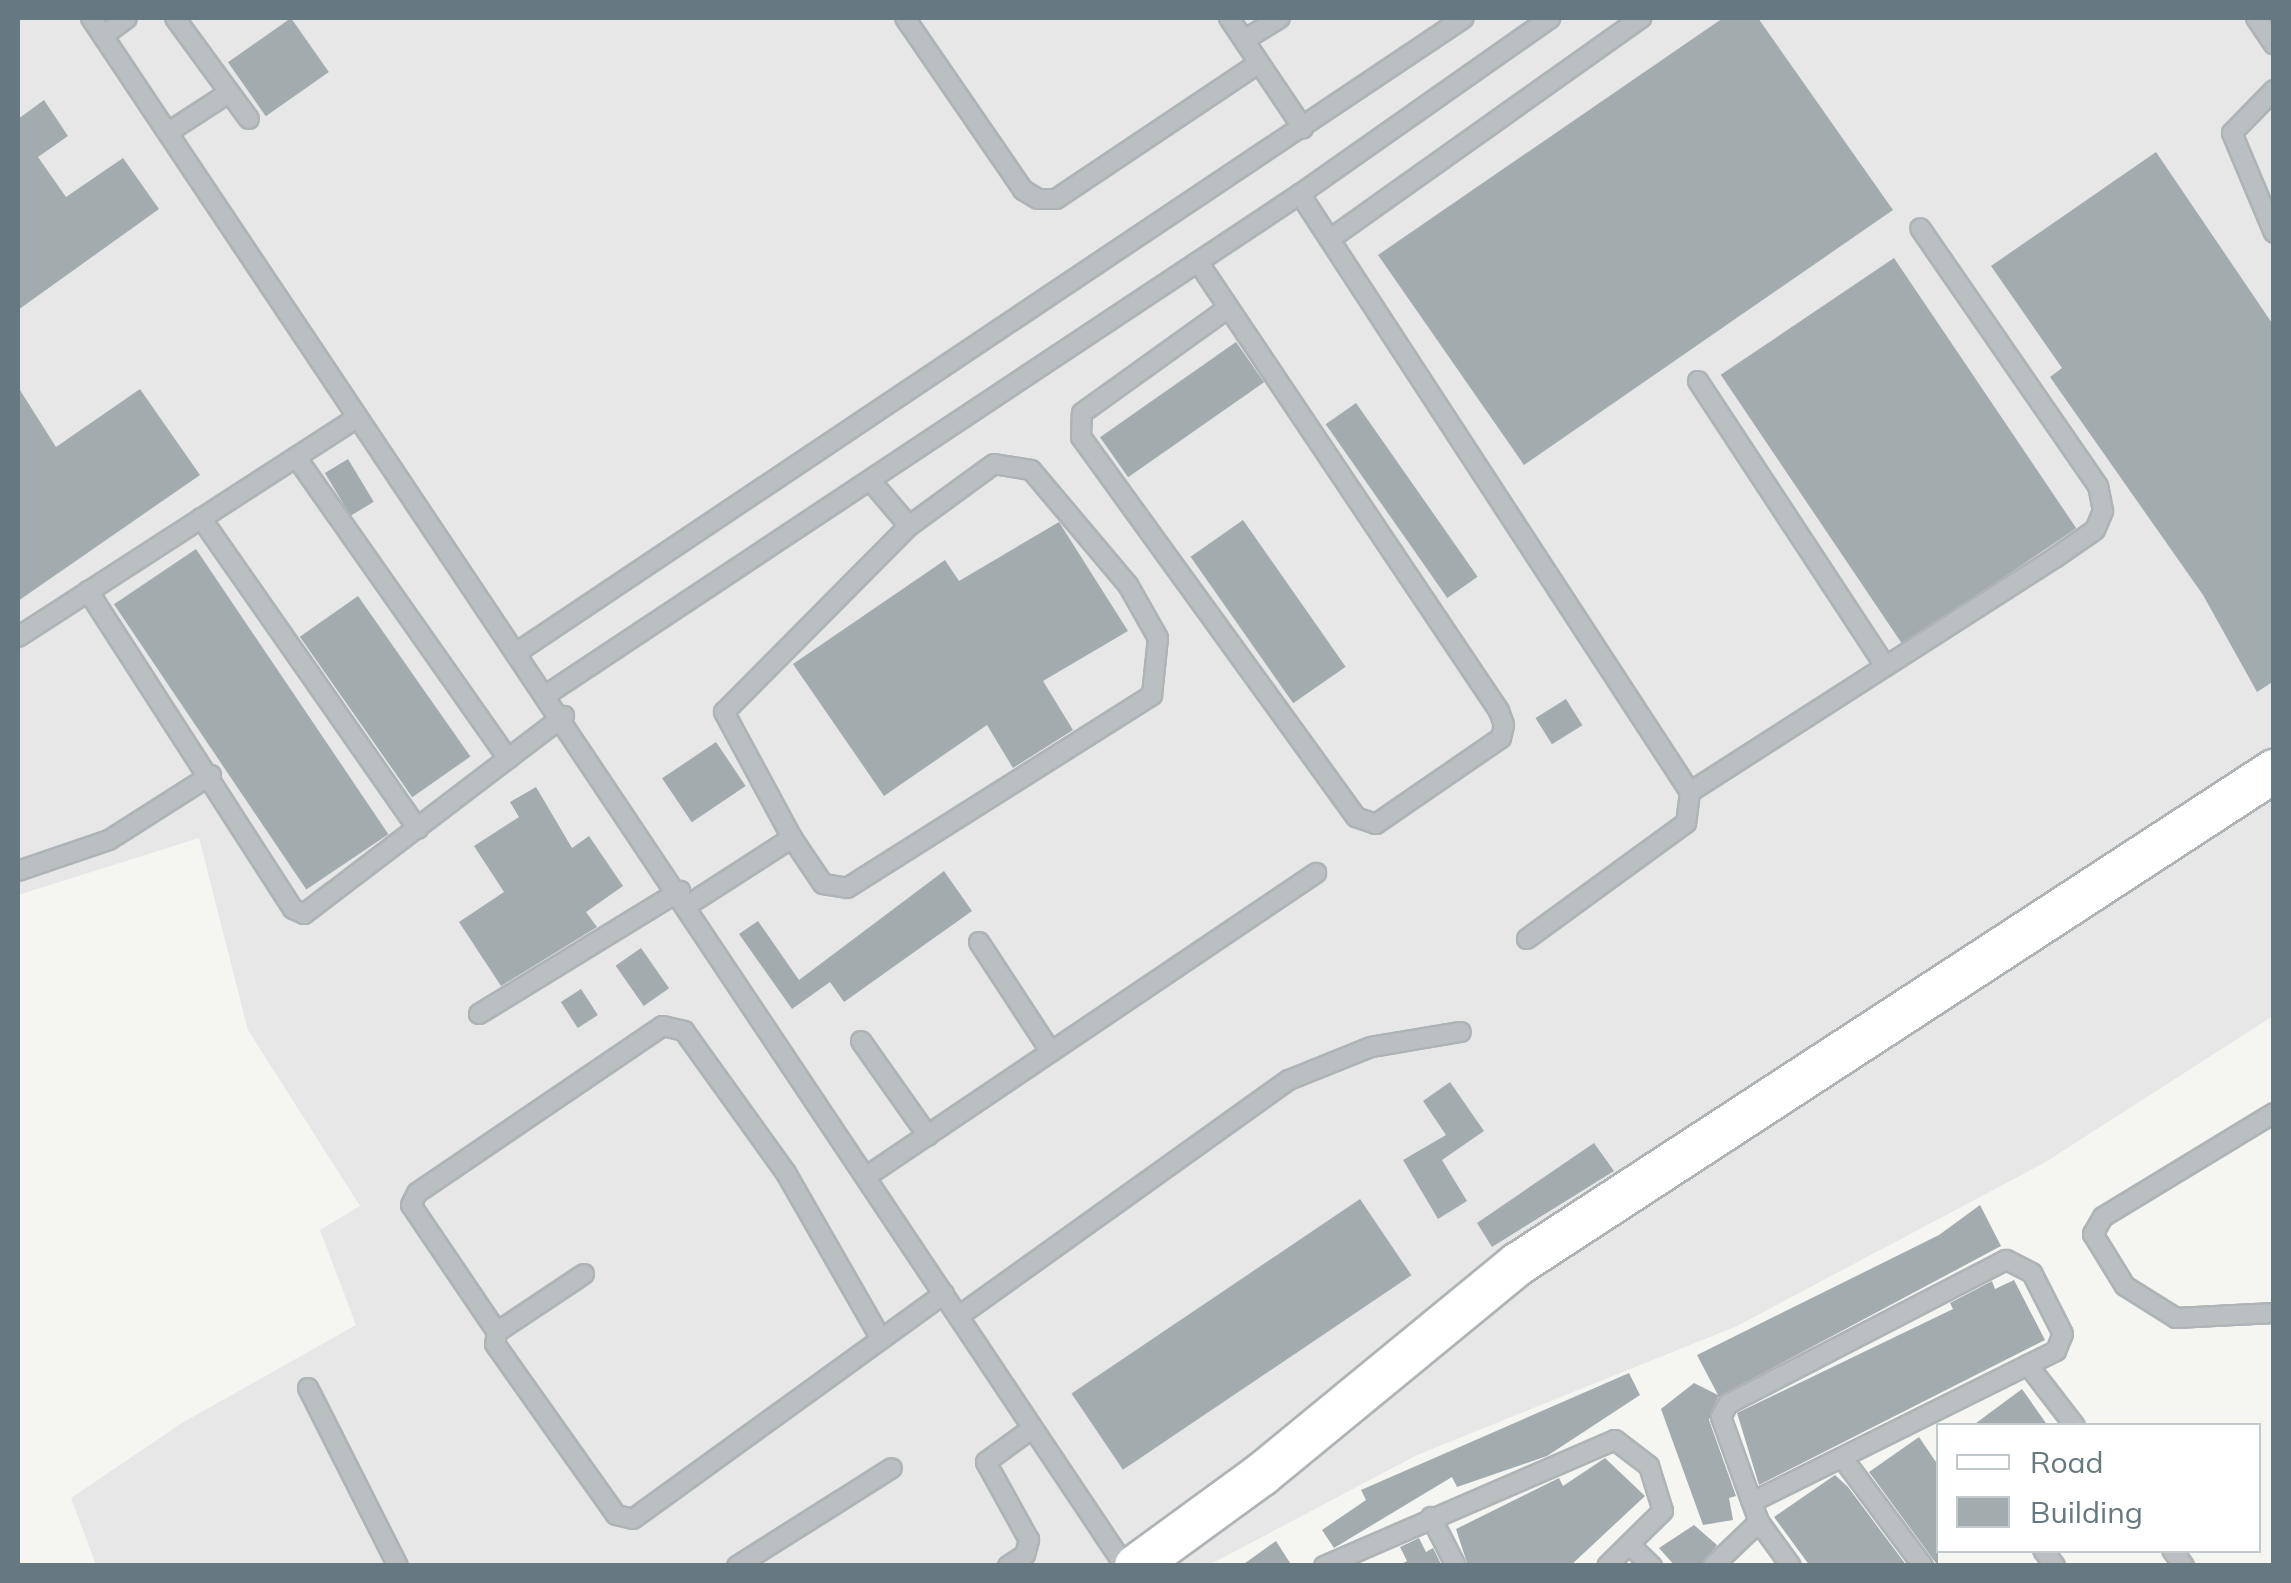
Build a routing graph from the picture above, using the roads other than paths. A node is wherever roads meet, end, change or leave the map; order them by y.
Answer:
1 (91, 18) edge
2 (126, 18) edge
3 (175, 18) edge
4 (905, 18) edge
5 (1229, 18) edge
6 (1280, 18) edge
7 (1464, 18) edge
8 (1550, 18) edge
9 (1641, 18) edge
10 (2256, 18) edge
11 (103, 36) junction
12 (1244, 40) junction
13 (2274, 45) edge
14 (1259, 63) junction
15 (2274, 90) edge
16 (228, 94) junction
17 (249, 119) dead end
18 (1303, 128) junction
19 (170, 131) junction
20 (1300, 194) junction
21 (1920, 228) dead end
22 (2274, 233) edge
23 (1330, 239) junction
24 (1198, 262) junction
25 (1228, 308) junction
26 (1698, 381) dead end
27 (354, 420) junction
28 (296, 457) junction
29 (870, 480) junction
30 (201, 518) junction
31 (909, 526) junction
32 (88, 591) junction
33 (18, 636) edge
34 (519, 651) junction
35 (1885, 666) junction
36 (548, 693) junction
37 (564, 716) junction
38 (508, 759) junction
39 (2274, 772) edge
40 (211, 775) junction
41 (1690, 792) junction
42 (418, 829) junction
43 (792, 838) junction
44 (18, 871) edge
45 (1316, 873) dead end
46 (684, 898) junction
47 (1527, 939) dead end
48 (980, 942) dead end
49 (480, 1014) dead end
50 (1461, 1032) dead end
51 (861, 1041) dead end
52 (1051, 1052) junction
53 (2274, 1114) edge
54 (928, 1136) junction
55 (867, 1176) junction
56 (584, 1274) dead end
57 (944, 1294) junction
58 (2274, 1313) edge
59 (959, 1316) junction
60 (498, 1332) junction
61 (881, 1339) junction
62 (2028, 1365) junction
63 (308, 1388) dead end
64 (1938, 1410) junction
65 (1948, 1423) edge
66 (2072, 1423) edge
67 (1030, 1430) junction
68 (1844, 1460) junction
69 (892, 1468) dead end
70 (1756, 1500) junction
71 (1431, 1517) junction
72 (1759, 1522) junction
73 (1632, 1547) junction
74 (1335, 1562) edge
75 (398, 1566) edge
76 (737, 1566) edge
77 (1008, 1566) edge
78 (1124, 1566) edge
79 (1136, 1566) edge
80 (1456, 1566) edge
81 (1607, 1566) edge
82 (1652, 1566) edge
83 (1712, 1566) edge
84 (1791, 1566) edge
85 (1923, 1566) edge

1 - 11 street
2 - 11 street
3 - 16 street
4 - 14 street
5 - 12 street
6 - 12 street
7 - 18 street
8 - 20 street
9 - 23 street
10 - 13 street
11 - 19 street
12 - 14 street
14 - 18 street
15 - 22 street
16 - 17 street
16 - 19 street
18 - 34 street
19 - 27 street
20 - 23 street
20 - 24 street
21 - 35 street
23 - 41 street
24 - 25 street
24 - 29 street
25 - 25 street
26 - 35 street
27 - 28 street
27 - 34 street
28 - 30 street
28 - 38 street
29 - 31 street
29 - 36 street
30 - 32 street
30 - 42 street
31 - 43 street
31 - 43 street
32 - 33 street
32 - 40 street
34 - 36 street
35 - 41 street
36 - 37 street
37 - 38 street
37 - 46 street
38 - 42 street
39 - 79 main road
40 - 42 street
40 - 44 street
41 - 47 street
43 - 46 street
45 - 52 street
46 - 49 street
46 - 55 street
48 - 52 street
50 - 59 street
51 - 54 street
52 - 54 street
53 - 58 street
54 - 55 street
55 - 57 street
56 - 60 street
57 - 59 street
57 - 61 street
59 - 67 street
60 - 61 street
60 - 61 street
62 - 64 street
62 - 66 street
62 - 70 street
63 - 75 street
64 - 65 street
64 - 68 street
67 - 77 street
67 - 78 street
68 - 70 street
68 - 85 street
69 - 76 street
70 - 72 street
71 - 73 street
71 - 74 street
71 - 80 street
72 - 83 street
72 - 84 street
73 - 81 street
73 - 82 street

